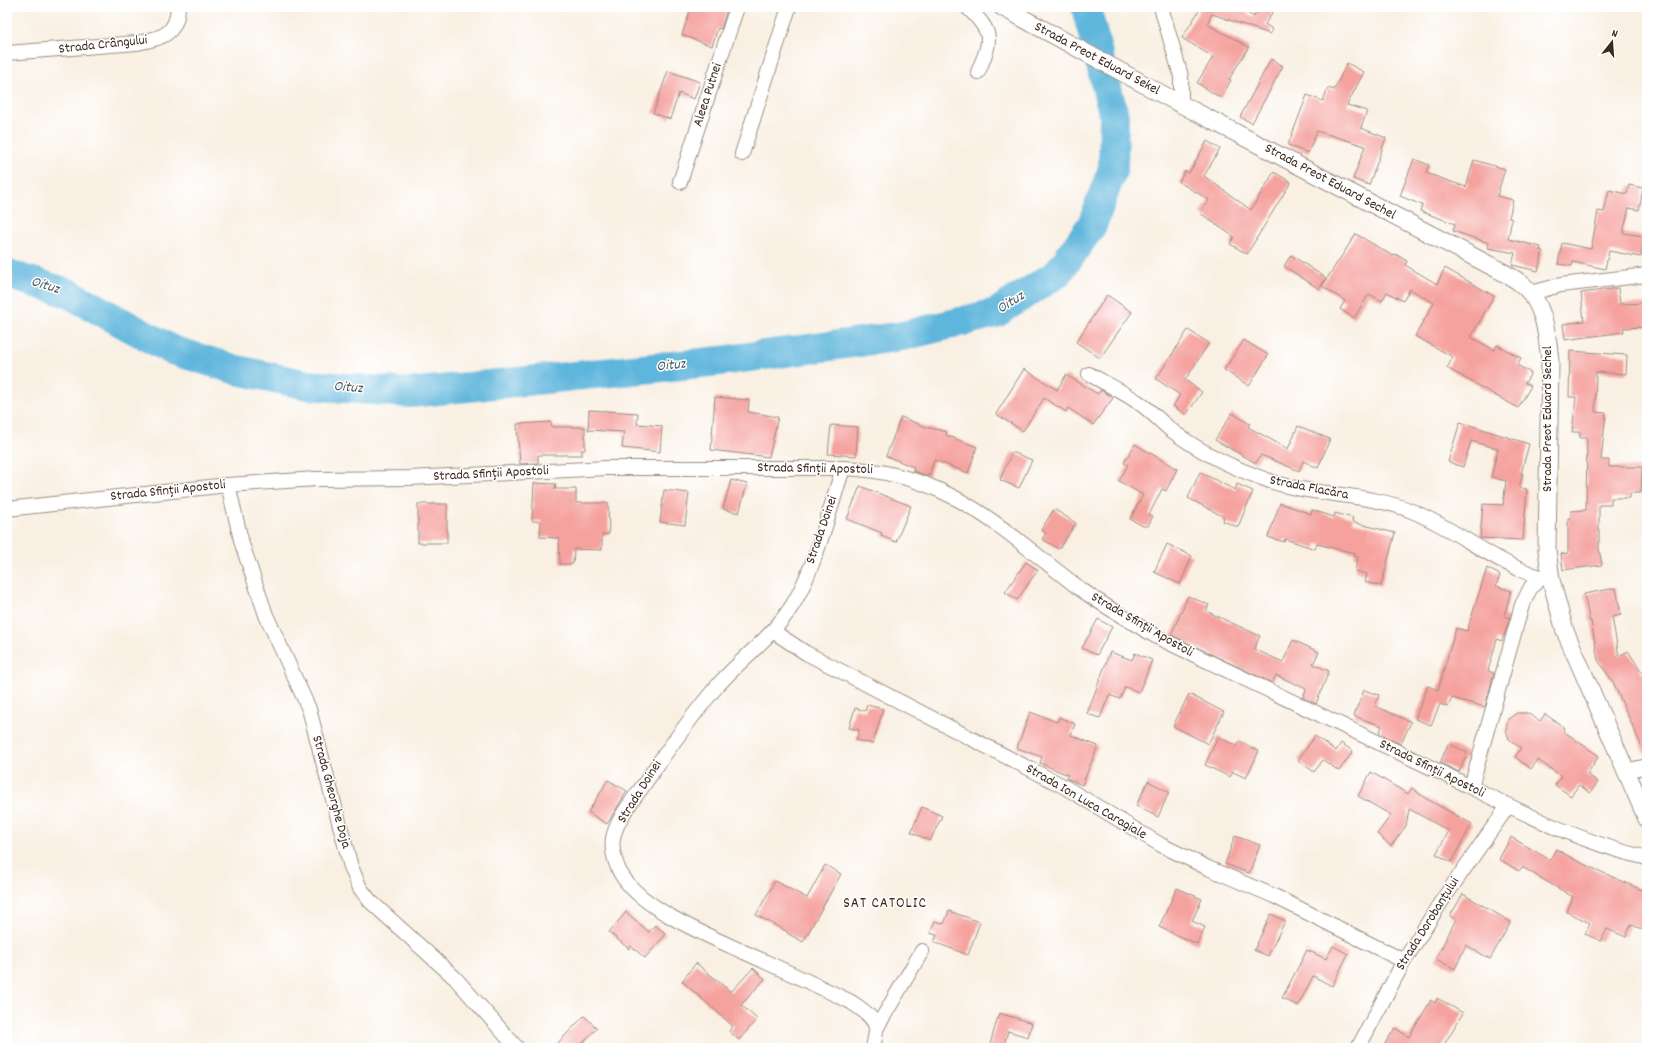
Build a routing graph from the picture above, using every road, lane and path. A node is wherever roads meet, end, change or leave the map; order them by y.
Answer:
1 (178, 7) edge
2 (737, 7) edge
3 (789, 7) edge
4 (967, 7) edge
5 (1002, 7) edge
6 (1161, 7) edge
7 (7, 53) edge
8 (978, 72) dead end
9 (1176, 101) junction
10 (742, 154) dead end
11 (680, 182) dead end
12 (1647, 275) edge
13 (1531, 293) junction
14 (1089, 374) dead end
15 (843, 468) junction
16 (228, 485) junction
17 (7, 509) edge
18 (1546, 579) junction
19 (774, 632) junction
20 (1647, 766) edge
21 (1625, 771) junction
22 (1471, 787) junction
23 (1508, 806) junction
24 (1647, 819) edge
25 (1647, 858) edge
26 (922, 951) dead end
27 (1404, 961) junction
28 (873, 1041) edge
29 (517, 1048) edge
30 (1358, 1048) edge

1 - 7 street, Strada Crângului
2 - 11 street, Aleea Putnei
3 - 10 street
4 - 8 street
5 - 9 street, Strada Preot Eduard Sekel
6 - 9 street, Strada Preot Eduard Sekel
9 - 13 street, Strada Preot Eduard Sechel
12 - 13 street
13 - 18 street, Strada Preot Eduard Sechel
14 - 18 street, Strada Flacăra
15 - 16 street, Strada Sfinții Apostoli
15 - 19 street, Strada Doinei
15 - 22 street, Strada Sfinții Apostoli
16 - 17 street, Strada Sfinții Apostoli
16 - 29 street, Strada Gheorghe Doja
18 - 21 street, Strada Preot Eduard Sechel
18 - 22 street
19 - 27 street, Strada Ion Luca Caragiale
19 - 28 street, Strada Doinei
20 - 21 street
21 - 24 street, Strada Preot Eduard Sechel
22 - 23 street, Strada Sfinții Apostoli
23 - 25 street, Strada Sfinții Apostoli
23 - 27 street, Strada Dorobanțului
26 - 28 street
27 - 30 street, Strada Dorobanțului

